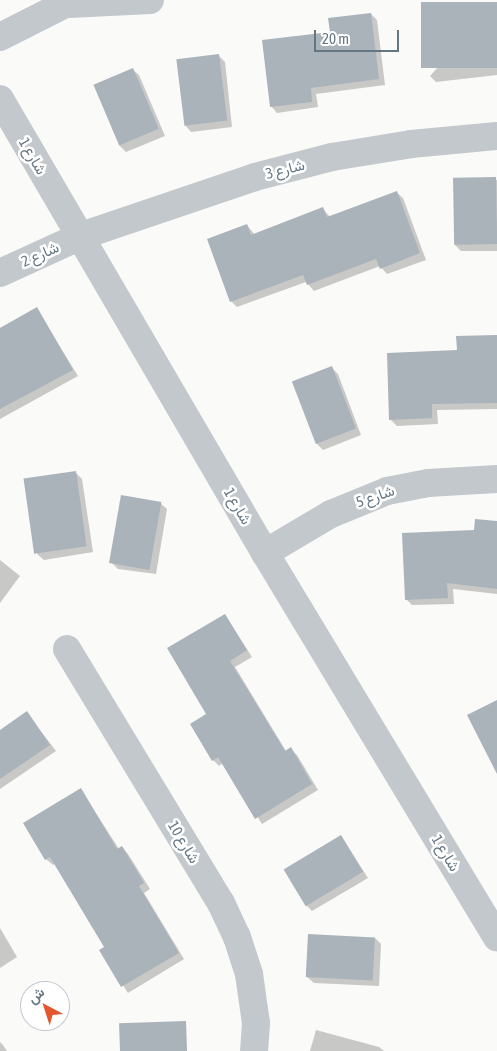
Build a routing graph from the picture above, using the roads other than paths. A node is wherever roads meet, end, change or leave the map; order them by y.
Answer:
1 (150, 0) edge
2 (71, 2) edge
3 (0, 37) edge
4 (0, 99) edge
5 (497, 136) edge
6 (81, 236) junction
7 (0, 273) edge
8 (497, 479) edge
9 (265, 553) junction
10 (67, 649) dead end
11 (488, 904) edge
12 (497, 938) edge
13 (254, 1051) edge

1 - 2 street
2 - 3 street
4 - 6 street, شارع 1
5 - 6 street, شارع 3
6 - 7 street, شارع 2
6 - 9 street, شارع 1
8 - 9 street, شارع 5
9 - 11 street, شارع 1
10 - 13 street, شارع 10
11 - 12 street, شارع 1

